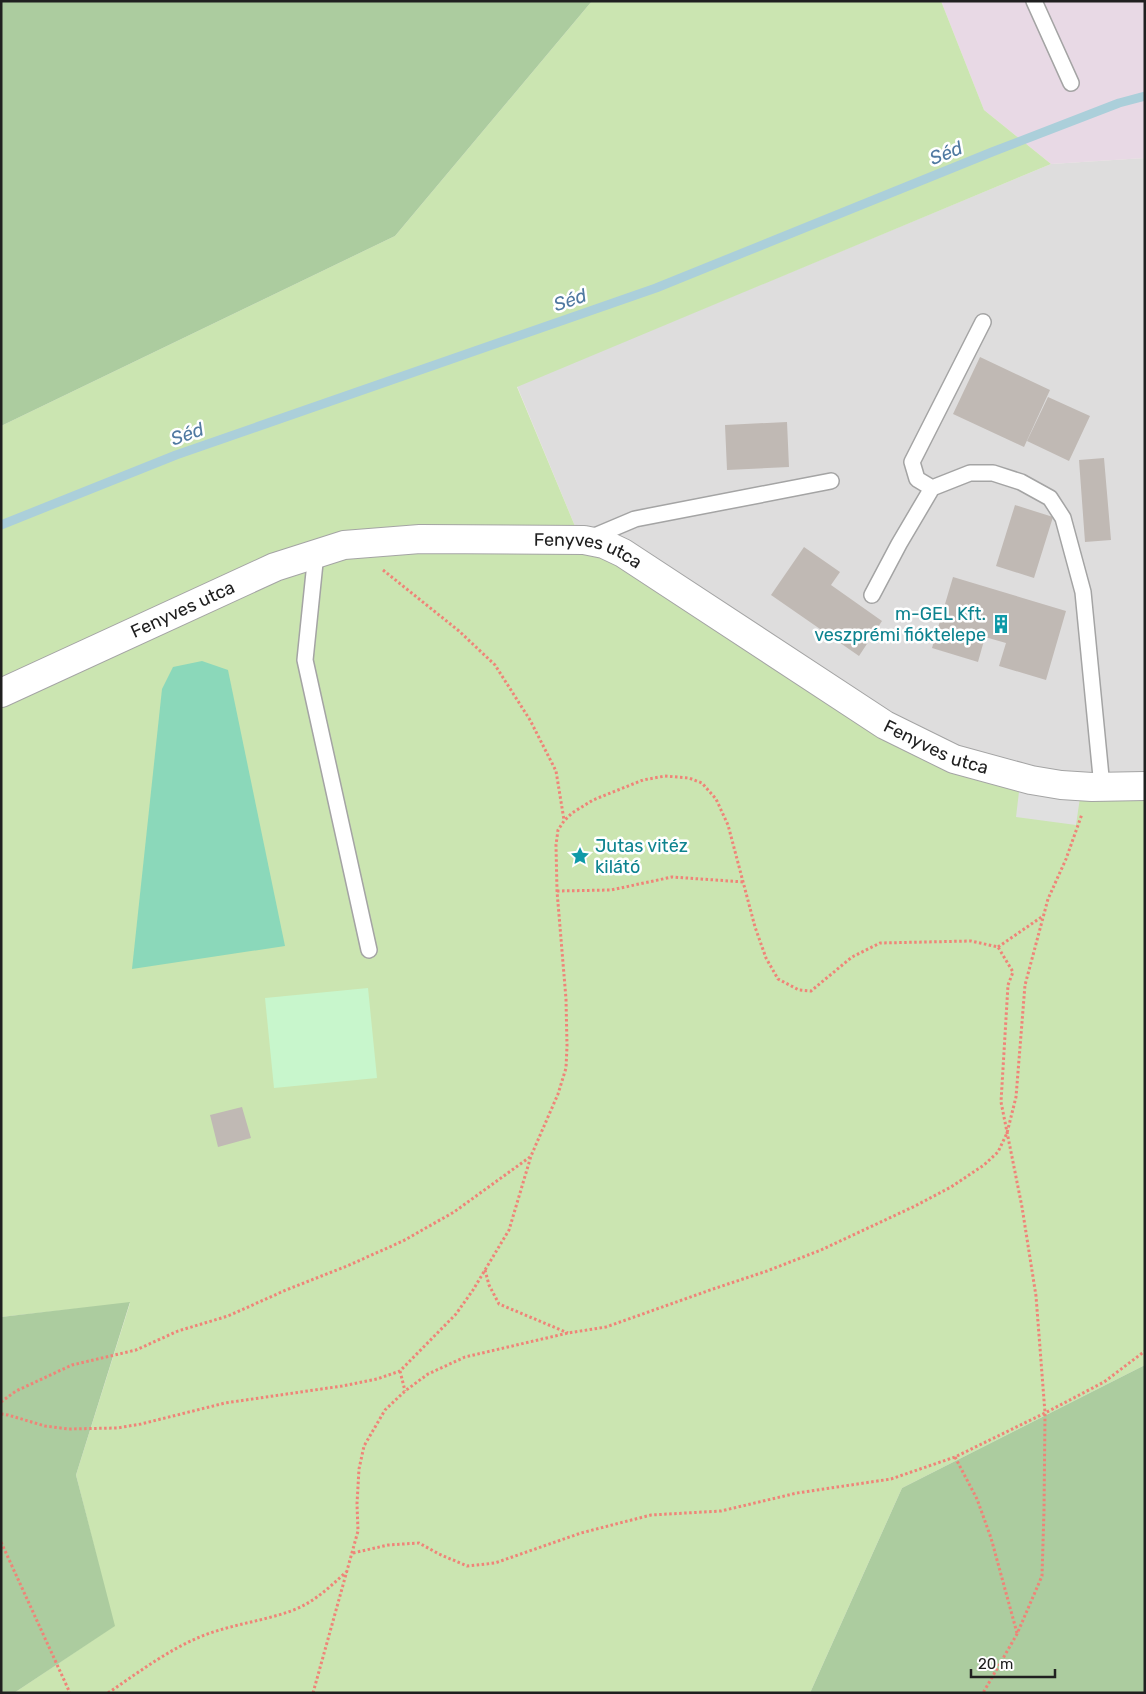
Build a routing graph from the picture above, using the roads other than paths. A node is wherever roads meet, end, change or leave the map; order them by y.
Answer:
1 (1034, 1) edge
2 (1072, 83) dead end
3 (983, 322) dead end
4 (831, 481) dead end
5 (932, 488) junction
6 (584, 540) junction
7 (316, 553) junction
8 (872, 595) dead end
9 (1, 693) edge
10 (1145, 786) edge
11 (1097, 787) junction
12 (369, 950) dead end

1 - 2 lane
3 - 5 lane
4 - 6 lane
5 - 8 lane
5 - 11 lane
6 - 7 street, Fenyves utca
6 - 11 street, Fenyves utca
7 - 9 street, Fenyves utca
7 - 12 lane
10 - 11 street, Fenyves utca

